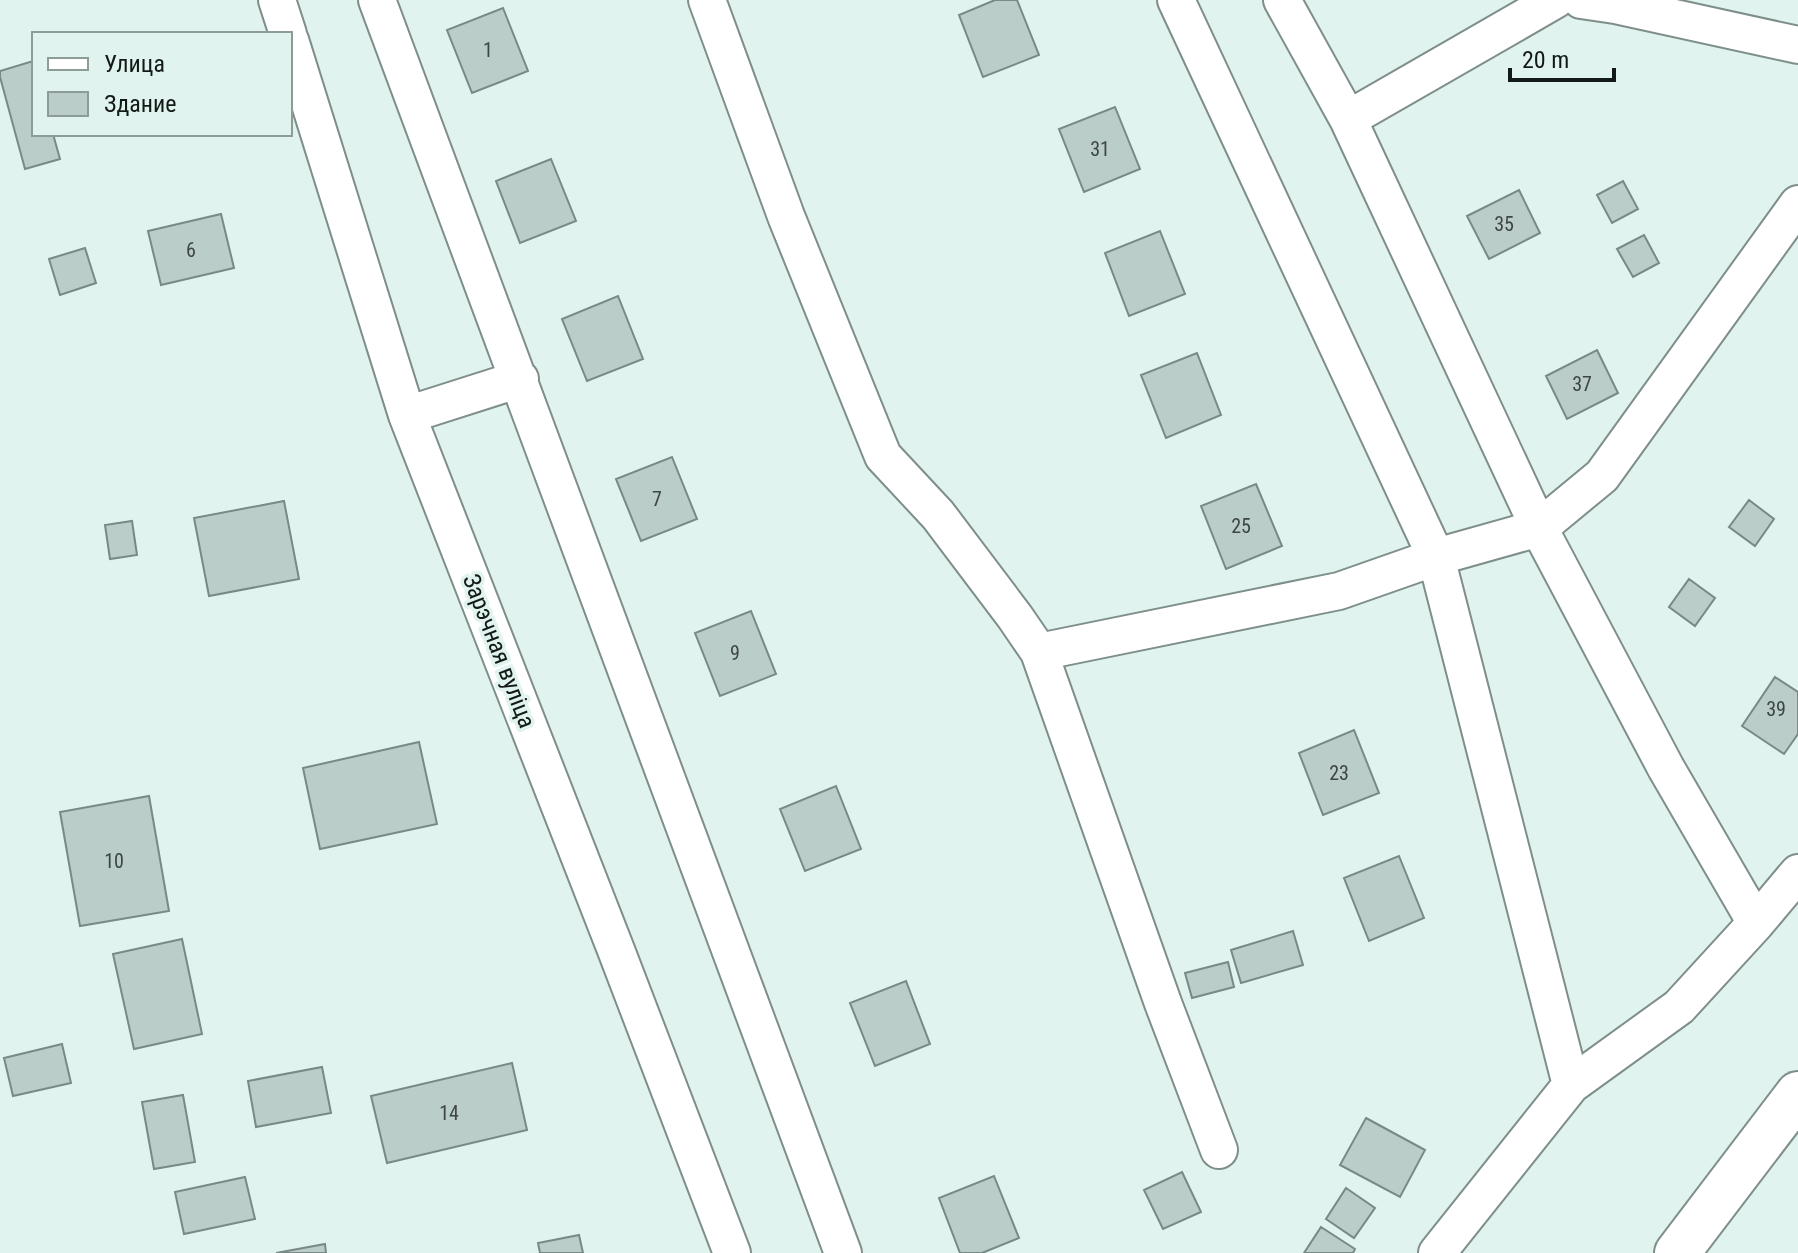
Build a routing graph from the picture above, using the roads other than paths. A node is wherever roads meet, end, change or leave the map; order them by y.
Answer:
1 (277, 0) edge
2 (377, 0) edge
3 (707, 0) edge
4 (1176, 0) edge
5 (1282, 0) edge
6 (1555, 0) edge
7 (1581, 0) edge
8 (287, 32) edge
9 (1798, 45) edge
10 (292, 46) edge
11 (1348, 119) junction
12 (1798, 204) edge
13 (520, 379) junction
14 (407, 415) junction
15 (1539, 528) junction
16 (1436, 557) junction
17 (1039, 652) junction
18 (1798, 873) edge
19 (1756, 923) junction
20 (1571, 1085) junction
21 (1798, 1094) edge
22 (1219, 1150) dead end
23 (732, 1253) edge
24 (843, 1253) edge
25 (1437, 1253) edge
26 (1677, 1253) edge

1 - 8 street
2 - 13 street
3 - 17 street
4 - 16 street
5 - 11 street
6 - 11 street
7 - 9 street
10 - 14 street, Зарэчная вуліца
11 - 15 street
12 - 15 street
13 - 14 street
13 - 24 street
14 - 23 street, Зарэчная вуліца
15 - 16 street
15 - 19 street
16 - 17 street
16 - 20 street
17 - 22 street
18 - 19 street
19 - 20 street
20 - 25 street
21 - 26 main road

